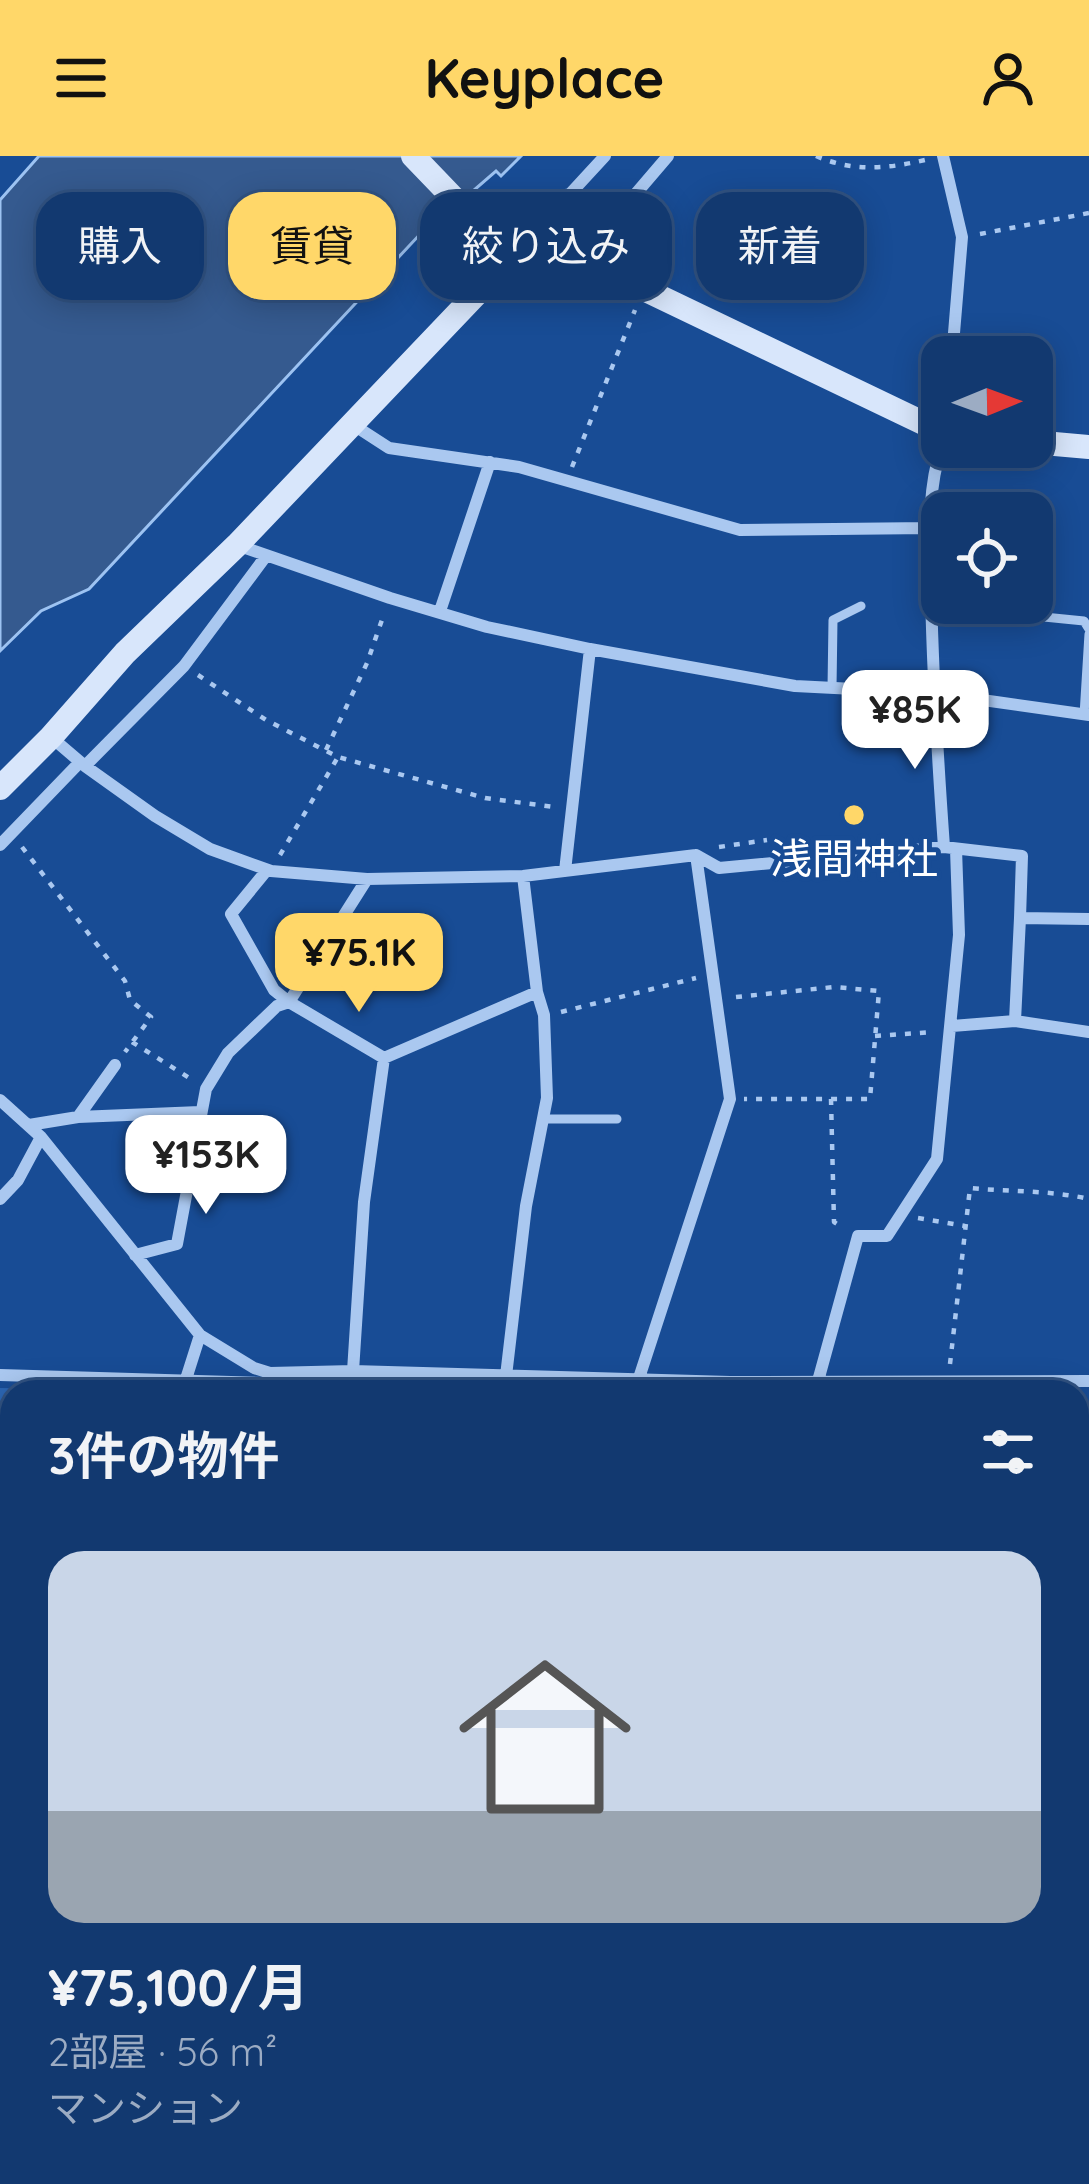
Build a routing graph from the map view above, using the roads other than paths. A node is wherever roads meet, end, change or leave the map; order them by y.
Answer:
1 (412, 156) edge
2 (605, 156) edge
3 (668, 156) edge
4 (942, 156) edge
5 (447, 192) edge
6 (571, 192) edge
7 (638, 192) edge
8 (470, 300) edge
9 (669, 300) edge
10 (954, 336) edge
11 (921, 422) edge
12 (352, 424) junction
13 (1053, 444) edge
14 (1089, 448) edge
15 (490, 462) junction
16 (921, 528) edge
17 (237, 544) junction
18 (266, 556) junction
19 (862, 606) dead end
20 (440, 611) junction
21 (1053, 618) edge
22 (932, 624) edge
23 (1089, 631) edge
24 (590, 649) junction
25 (832, 688) junction
26 (933, 693) junction
27 (1087, 715) edge
28 (51, 737) junction
29 (82, 764) junction
30 (0, 788) edge
31 (0, 845) edge
32 (950, 848) junction
33 (696, 855) junction
34 (269, 871) junction
35 (565, 871) junction
36 (523, 876) junction
37 (367, 879) junction
38 (1020, 918) junction
39 (1089, 920) edge
40 (537, 992) junction
41 (289, 1002) junction
42 (1015, 1021) junction
43 (951, 1028) junction
44 (1089, 1032) edge
45 (385, 1058) junction
46 (115, 1065) road end
47 (0, 1100) edge
48 (200, 1112) junction
49 (78, 1117) junction
50 (543, 1119) junction
51 (616, 1119) dead end
52 (29, 1125) junction
53 (41, 1136) junction
54 (0, 1198) edge
55 (135, 1256) junction
56 (200, 1335) junction
57 (353, 1371) junction
58 (270, 1373) junction
59 (0, 1376) edge
60 (506, 1376) junction
61 (639, 1378) junction
62 (186, 1379) junction
63 (209, 1380) edge
64 (288, 1380) edge
65 (684, 1380) edge
66 (818, 1380) edge

1 - 5 main road
2 - 6 street
3 - 7 street
4 - 10 street
8 - 12 main road
9 - 11 main road
12 - 15 street
12 - 17 main road
13 - 14 main road
15 - 16 street
15 - 20 street
17 - 18 street
17 - 28 main road
18 - 20 street
18 - 29 street
19 - 25 lane
20 - 24 street
21 - 23 lane
22 - 26 street
23 - 27 lane
24 - 25 street
24 - 35 street
25 - 26 street
26 - 27 street
26 - 32 street
28 - 29 street
28 - 30 main road
29 - 31 street
29 - 34 street
32 - 33 street
32 - 38 street
32 - 43 street
33 - 35 street
33 - 61 street
34 - 37 street
34 - 41 street
35 - 36 street
36 - 37 street
36 - 40 street
37 - 41 street
38 - 39 street
38 - 42 street
40 - 45 street
40 - 50 street
41 - 45 street
41 - 48 street
42 - 43 street
42 - 44 street
43 - 66 street
45 - 57 street
46 - 49 street
47 - 52 street
48 - 49 street
48 - 55 street
49 - 52 street
50 - 51 lane
50 - 60 street
52 - 53 street
53 - 54 street
53 - 55 street
55 - 56 street
56 - 58 street
56 - 62 street
57 - 58 street
57 - 60 street
58 - 64 street
59 - 62 street
60 - 61 street
61 - 65 street
62 - 63 street

